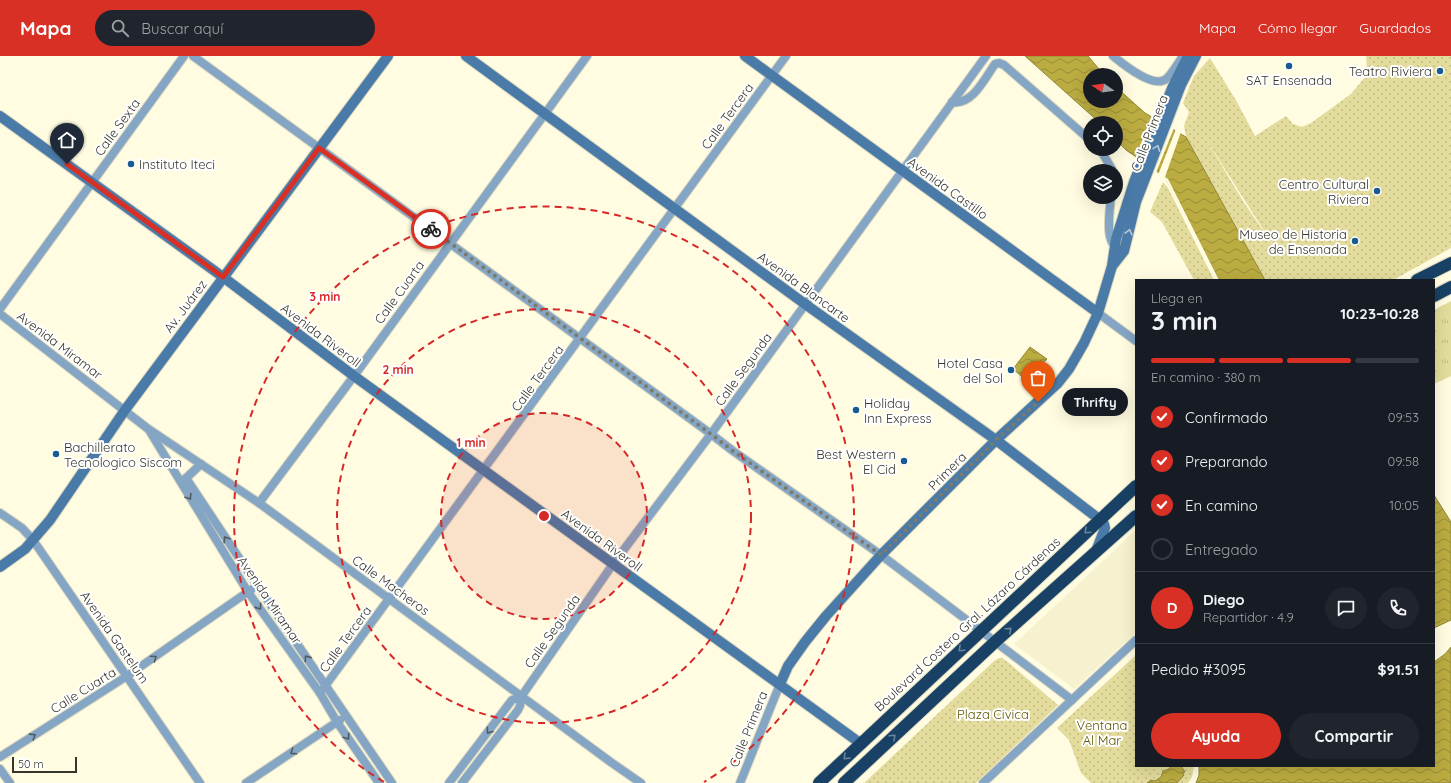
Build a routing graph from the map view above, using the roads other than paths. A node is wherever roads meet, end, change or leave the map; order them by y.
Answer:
1 (184, 56) edge
2 (193, 56) edge
3 (388, 56) edge
4 (466, 56) edge
5 (587, 56) edge
6 (745, 56) edge
7 (786, 56) edge
8 (986, 56) edge
9 (1113, 56) edge
10 (1183, 56) edge
11 (1188, 56) edge
12 (1196, 56) edge
13 (772, 76) junction
14 (1172, 98) junction
15 (952, 102) junction
16 (545, 114) junction
17 (0, 116) edge
18 (1083, 134) edge
19 (319, 148) junction
20 (902, 171) junction
21 (92, 182) junction
22 (1110, 204) edge
23 (674, 209) junction
24 (450, 243) junction
25 (1119, 249) junction
26 (1451, 263) edge
27 (1112, 266) joint
28 (223, 277) junction
29 (1419, 279) edge
30 (1451, 287) edge
31 (1435, 295) edge
32 (805, 304) junction
33 (0, 309) edge
34 (1098, 313) junction
35 (0, 314) edge
36 (580, 338) junction
37 (1135, 340) edge
38 (354, 376) junction
39 (124, 410) junction
40 (147, 428) junction
41 (711, 434) junction
42 (996, 440) junction
43 (201, 464) junction
44 (485, 470) junction
45 (183, 481) junction
46 (1135, 487) edge
47 (259, 503) junction
48 (0, 513) edge
49 (1135, 517) edge
50 (1099, 519) junction
51 (33, 540) junction
52 (1096, 551) junction
53 (881, 555) junction
54 (613, 564) junction
55 (0, 567) edge
56 (256, 585) junction
57 (248, 592) junction
58 (390, 599) junction
59 (981, 631) junction
60 (996, 641) junction
61 (1135, 641) edge
62 (127, 676) junction
63 (780, 684) junction
64 (326, 686) junction
65 (320, 693) junction
66 (521, 697) junction
67 (1072, 700) junction
68 (346, 716) junction
69 (337, 722) junction
70 (860, 743) junction
71 (0, 757) edge
72 (0, 769) edge
73 (10, 783) edge
74 (200, 783) edge
75 (246, 783) edge
76 (378, 783) edge
77 (392, 783) edge
78 (449, 783) edge
79 (462, 783) edge
80 (642, 783) edge
81 (740, 783) edge
82 (819, 783) edge
83 (844, 783) edge
84 (983, 783) edge

1 - 21 street, Calle Sexta
2 - 19 street
3 - 19 main road, Av. Juárez
4 - 16 main road, Avenida Blancarte
5 - 16 street, Calle Cuarta
6 - 13 main road, Avenida Castillo
7 - 13 street, Calle Tercera
8 - 15 street, Calle Segunda
9 - 10 street
11 - 14 main road, Calle Primera
12 - 14 main road, Calle Primera
13 - 20 main road, Avenida Castillo
13 - 23 street, Calle Tercera
14 - 25 main road, Calle Primera
15 - 18 street
15 - 20 street, Calle Segunda
16 - 23 main road, Avenida Blancarte
16 - 24 street, Calle Cuarta
17 - 21 main road, Avenida Riveroll
19 - 24 street
19 - 28 main road, Av. Juárez
20 - 32 street, Calle Segunda
20 - 34 main road, Avenida Castillo
21 - 28 main road, Avenida Riveroll
21 - 33 street, Calle Sexta
22 - 25 street
23 - 32 main road, Avenida Blancarte
23 - 36 street, Calle Tercera
24 - 36 street
24 - 38 street, Calle Cuarta
25 - 27 main road, Calle Primera
26 - 29 highway
27 - 34 main road, Primera
28 - 38 main road, Avenida Riveroll
28 - 39 main road, Av. Juárez
30 - 31 highway
32 - 41 street, Calle Segunda
32 - 42 main road, Avenida Blancarte
34 - 37 street, Avenida Castillo
34 - 42 main road, Primera
35 - 39 street, Avenida Miramar
36 - 41 street
36 - 44 street, Calle Tercera
38 - 44 main road, Avenida Riveroll
38 - 47 street, Calle Cuarta
39 - 40 street, Calle Macheros
39 - 51 main road, Av. Juárez
40 - 43 street, Calle Macheros
40 - 45 street, Avenida Miramar
41 - 53 street
41 - 54 street, Calle Segunda
42 - 50 main road, Avenida Blancarte
42 - 53 main road, Primera
43 - 45 street
43 - 47 street, Calle Macheros
44 - 54 main road, Avenida Riveroll
44 - 58 street, Calle Tercera
56 -> 45 street, Avenida Miramar
45 -> 57 street, Avenida Miramar
46 - 50 highway, Boulevard Costero Gral. Lázaro Cárdenas
47 - 58 street, Calle Macheros
48 - 51 street, Avenida Gastelum
49 - 52 highway
50 - 52 main road
50 -> 59 highway, Boulevard Costero Gral. Lázaro Cárdenas
51 - 55 main road, Av. Juárez
51 - 62 street, Avenida Gastelum
60 -> 52 highway
53 - 59 street
53 - 63 main road, Primera
54 - 63 main road, Avenida Riveroll
54 - 66 street, Calle Segunda
56 - 57 street, Calle Cuarta
64 -> 56 street, Avenida Miramar
62 -> 57 street, Calle Cuarta
57 -> 65 street, Avenida Miramar
58 - 64 street, Calle Tercera
58 - 66 street, Calle Macheros
59 - 60 street
59 -> 70 highway, Boulevard Costero Gral. Lázaro Cárdenas
60 - 67 street
83 -> 60 highway
61 - 67 street
71 -> 62 street, Calle Cuarta
62 - 74 street, Avenida Gastelum
63 - 70 main road, Avenida Riveroll
63 - 81 street, Calle Primera
64 - 65 street, Calle Tercera
64 - 68 street, Avenida Miramar
65 - 69 street, Avenida Miramar
66 -> 78 street
66 - 79 street
66 - 80 street, Calle Macheros
67 - 84 street
68 - 69 street
68 - 77 street, Avenida Miramar
69 -> 75 street
69 -> 76 street, Avenida Miramar
70 -> 82 highway, Boulevard Costero Gral. Lázaro Cárdenas
72 - 73 street

